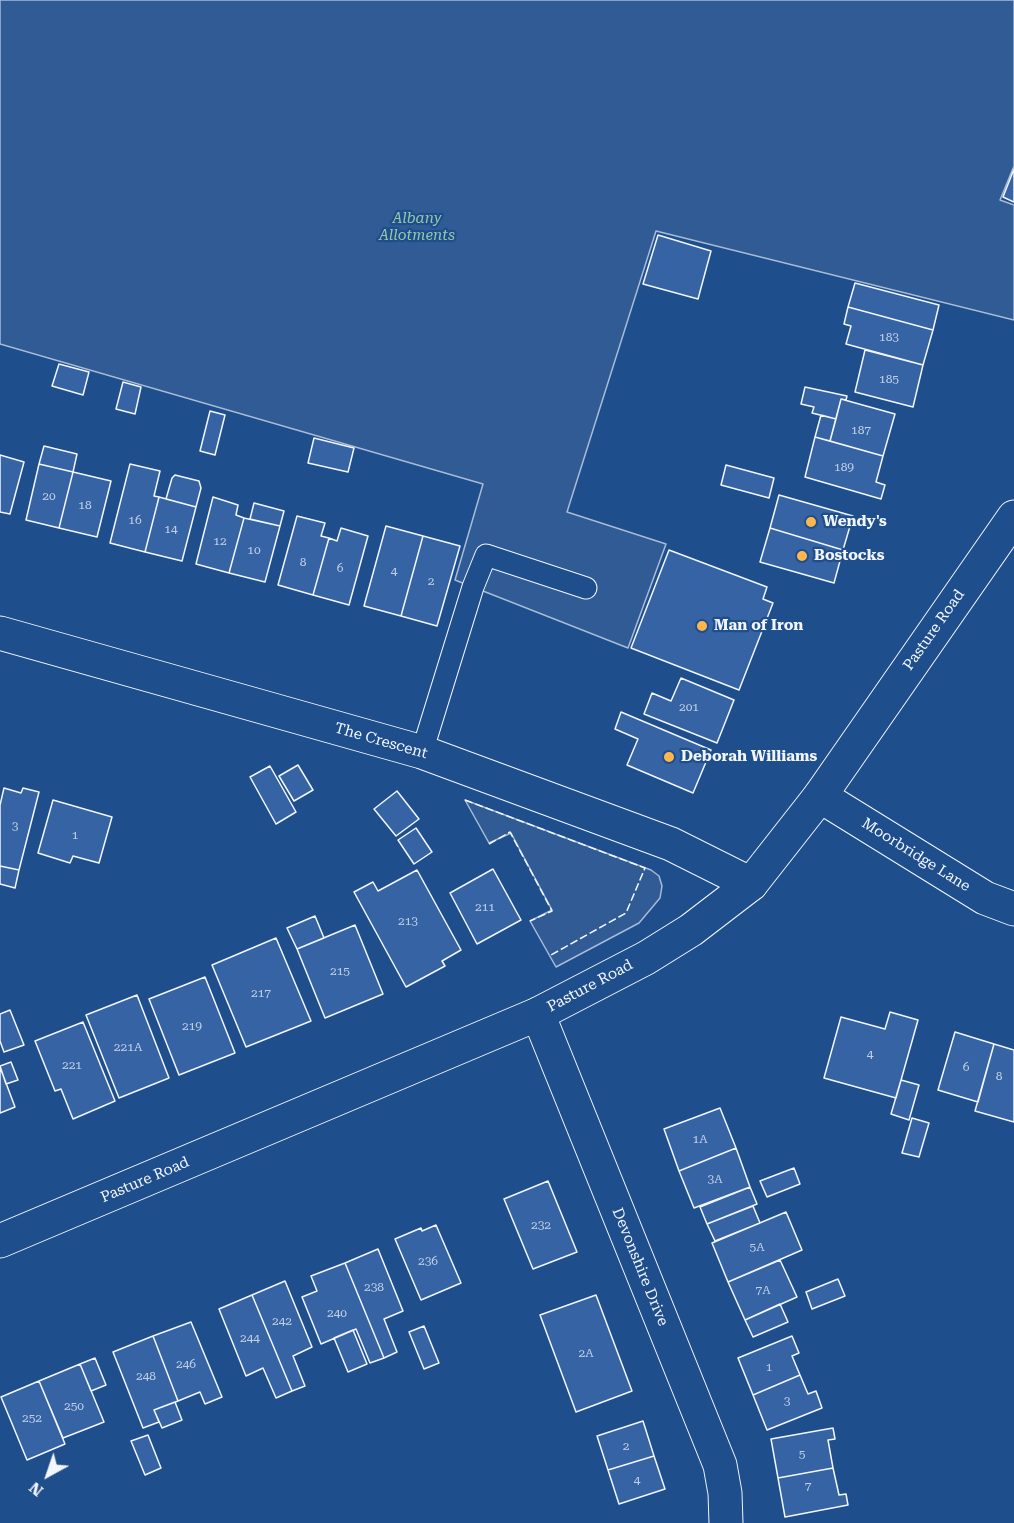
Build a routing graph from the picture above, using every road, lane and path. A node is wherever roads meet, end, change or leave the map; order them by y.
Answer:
1 (1014, 517) edge
2 (586, 588) dead end
3 (0, 633) edge
4 (422, 752) junction
5 (820, 796) junction
6 (751, 884) junction
7 (1014, 909) edge
8 (538, 1014) junction
9 (0, 1241) edge
10 (726, 1523) edge

1 - 5 street, Pasture Road
2 - 4 lane
3 - 4 street, The Crescent
4 - 6 street, The Crescent
5 - 6 street, Pasture Road
5 - 7 street, Moorbridge Lane
6 - 8 street, Pasture Road
8 - 9 street, Pasture Road
8 - 10 street, Devonshire Drive

